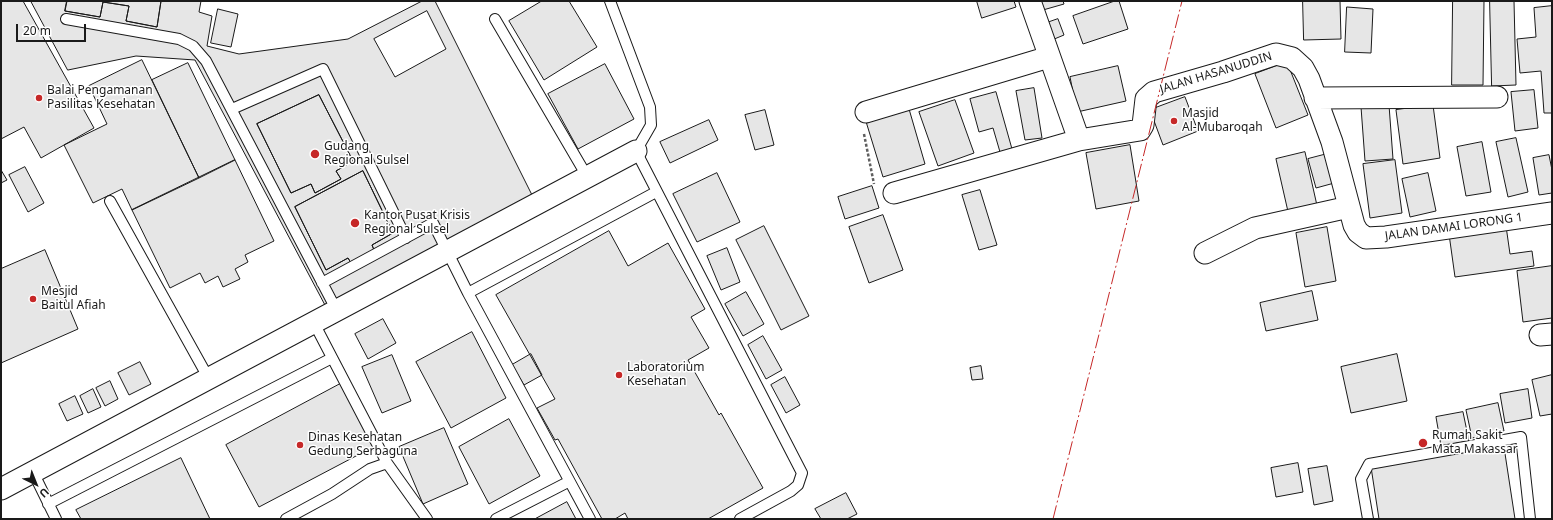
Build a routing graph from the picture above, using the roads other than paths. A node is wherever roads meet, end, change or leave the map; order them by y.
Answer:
1 (610, 1) edge
2 (1030, 1) edge
3 (66, 19) dead end
4 (495, 19) dead end
5 (1049, 57) junction
6 (1497, 97) dead end
7 (1315, 98) junction
8 (232, 109) junction
9 (866, 112) road end
10 (1079, 140) junction
11 (636, 151) junction
12 (588, 178) junction
13 (656, 192) junction
14 (894, 193) road end
15 (110, 202) dead end
16 (1349, 207) junction
17 (1552, 213) edge
18 (1358, 232) joint
19 (406, 238) junction
20 (447, 252) junction
21 (1205, 253) dead end
22 (322, 283) junction
23 (468, 293) junction
24 (337, 311) junction
25 (314, 323) junction
26 (332, 358) junction
27 (209, 379) junction
28 (387, 463) junction
29 (33, 472) junction
30 (568, 482) junction
31 (1, 488) edge
32 (48, 504) junction
33 (56, 519) edge
34 (286, 519) edge
35 (427, 519) edge
36 (496, 519) edge
37 (590, 519) edge
38 (740, 519) edge
39 (1368, 519) edge
40 (1530, 519) edge

1 - 11 lane
2 - 5 street
3 - 8 lane
4 - 12 lane
5 - 9 street
5 - 10 street
6 - 7 street
7 - 10 street, JALAN HASANUDDIN
7 - 16 street, JALAN HASANUDDIN
8 - 19 lane
8 - 22 lane
10 - 14 street, JALAN HASANUDDIN
11 - 12 street
11 - 13 lane
12 - 20 street
13 - 23 lane
13 - 38 lane
15 - 27 lane
16 - 18 street, JALAN HASANUDDIN
16 - 21 street
17 - 18 street, JALAN DAMAI LORONG 1
19 - 20 lane
19 - 22 lane
20 - 23 lane
20 - 24 street
22 - 24 lane
23 - 30 lane
24 - 25 street
25 - 26 lane
25 - 27 street
26 - 28 lane
26 - 32 lane
27 - 29 street
28 - 34 lane
28 - 35 lane
29 - 31 street
29 - 32 lane
30 - 36 lane
30 - 37 lane
32 - 33 lane
39 - 40 lane

